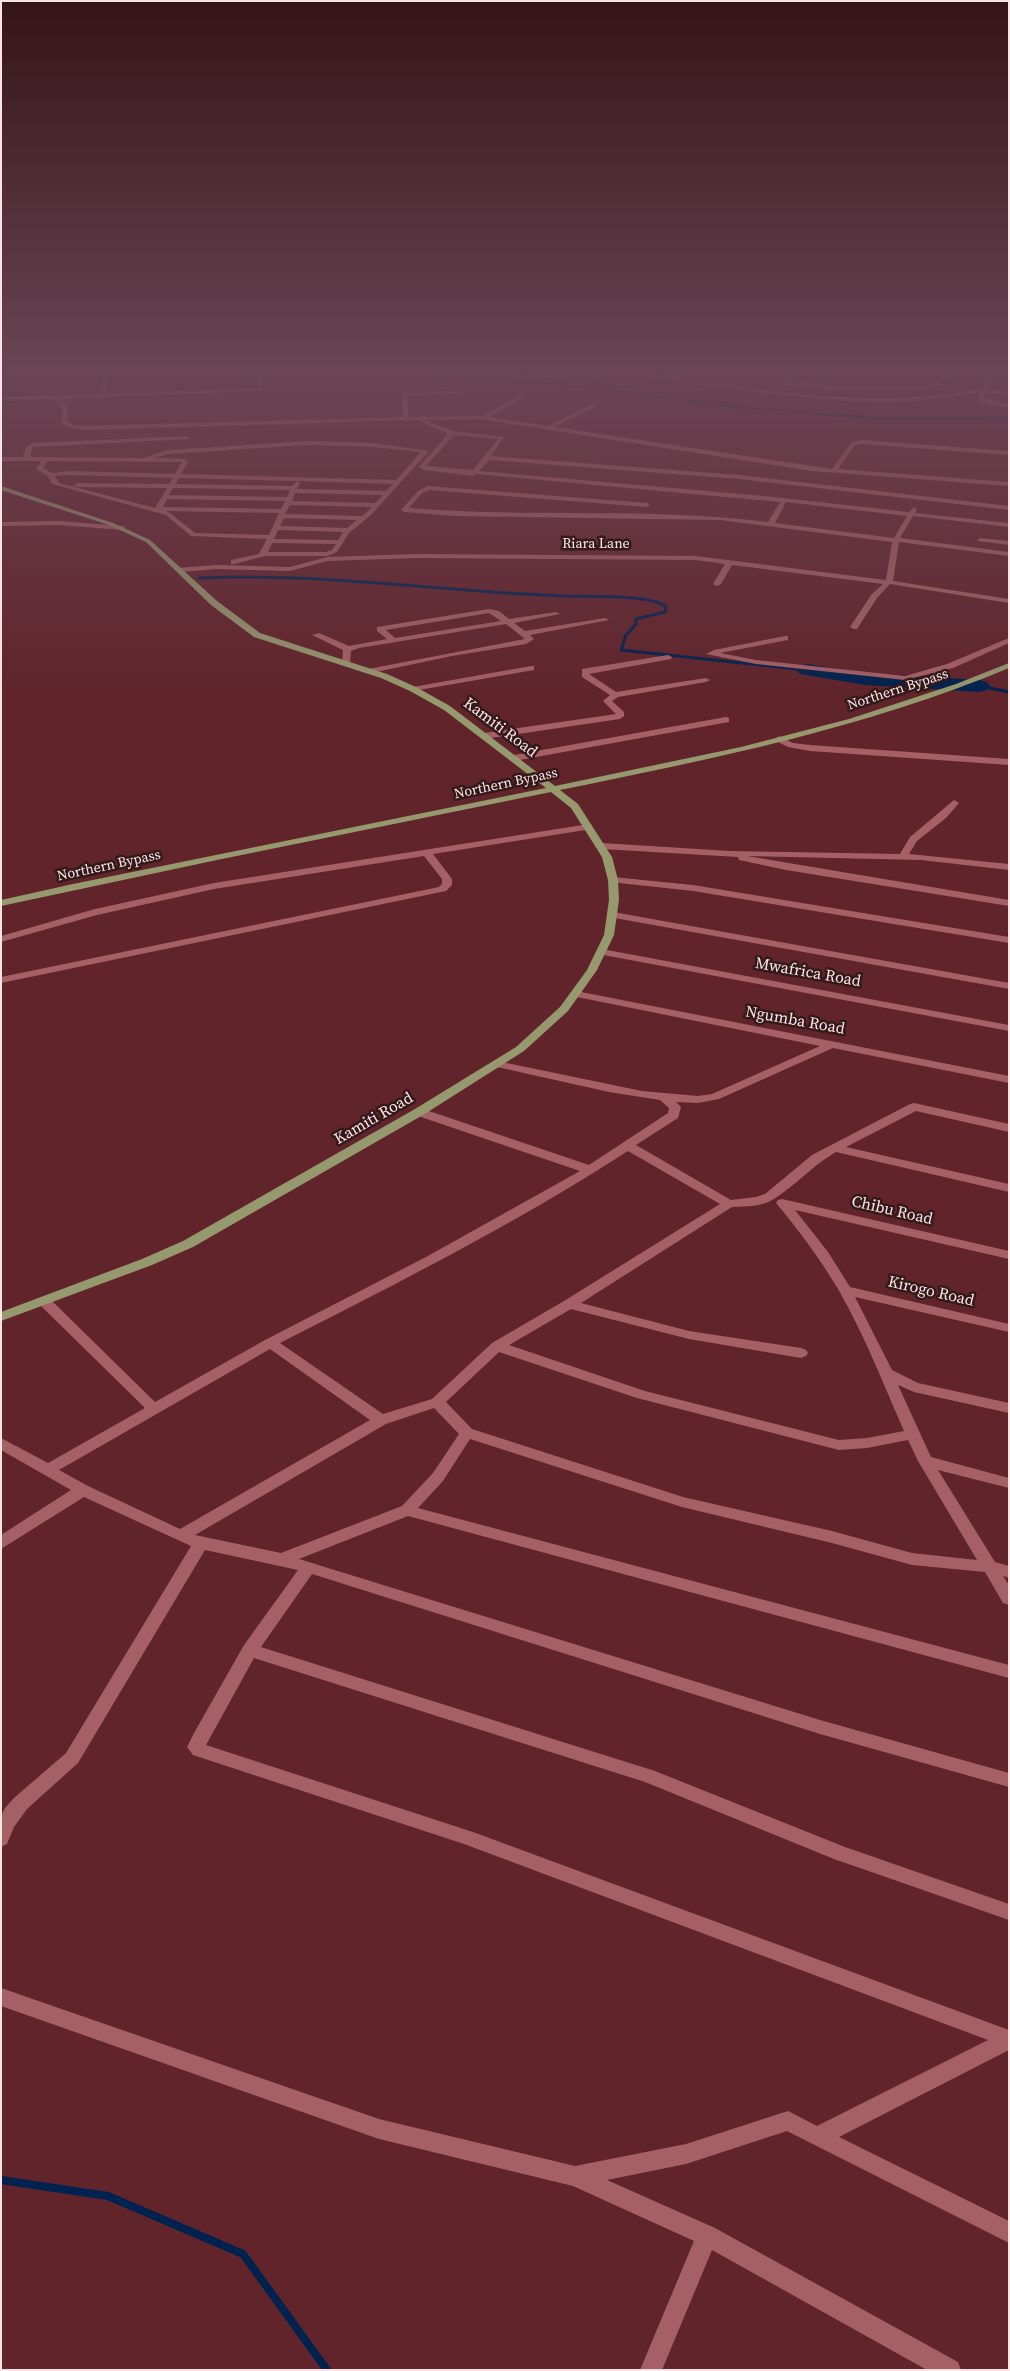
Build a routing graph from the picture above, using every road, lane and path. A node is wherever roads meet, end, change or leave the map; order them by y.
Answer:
1 (298, 478) edge
2 (532, 478) edge
3 (52, 479) edge
4 (175, 479) edge
5 (314, 479) edge
6 (400, 479) edge
7 (536, 479) edge
8 (757, 479) edge
9 (937, 479) edge
10 (772, 480) junction
11 (397, 482) junction
12 (57, 484) junction
13 (1009, 484) edge
14 (170, 486) junction
15 (1, 488) edge
16 (294, 489) junction
17 (388, 492) junction
18 (521, 494) junction
19 (164, 497) junction
20 (654, 497) junction
21 (918, 497) junction
22 (764, 498) junction
23 (784, 500) junction
24 (288, 501) junction
25 (377, 505) junction
26 (1009, 508) edge
27 (158, 510) junction
28 (282, 513) junction
29 (913, 514) junction
30 (638, 516) junction
31 (364, 518) junction
32 (771, 523) junction
33 (1, 524) edge
34 (1009, 525) edge
35 (123, 528) junction
36 (275, 528) junction
37 (348, 530) junction
38 (270, 539) junction
39 (896, 540) junction
40 (980, 540) dead end
41 (339, 542) junction
42 (1009, 543) edge
43 (263, 554) junction
44 (1009, 554) edge
45 (730, 561) junction
46 (178, 568) junction
47 (888, 582) junction
48 (718, 584) dead end
49 (1009, 601) edge
50 (556, 614) dead end
51 (605, 620) dead end
52 (507, 621) junction
53 (854, 627) dead end
54 (524, 634) junction
55 (316, 635) dead end
56 (785, 638) dead end
57 (392, 639) junction
58 (1009, 640) edge
59 (348, 649) junction
60 (668, 657) dead end
61 (346, 663) junction
62 (1009, 665) edge
63 (531, 668) dead end
64 (371, 671) junction
65 (706, 680) dead end
66 (413, 689) junction
67 (615, 696) junction
68 (726, 720) dead end
69 (484, 736) junction
70 (779, 739) junction
71 (514, 758) junction
72 (1009, 762) edge
73 (954, 803) dead end
74 (589, 827) junction
75 (602, 846) junction
76 (426, 852) junction
77 (730, 854) junction
78 (904, 856) junction
79 (1009, 868) edge
80 (613, 880) junction
81 (1, 902) edge
82 (1009, 903) edge
83 (613, 915) junction
84 (1, 939) edge
85 (1009, 940) edge
86 (602, 952) junction
87 (1, 980) edge
88 (1009, 986) edge
89 (576, 994) junction
90 (1009, 1028) edge
91 (834, 1044) junction
92 (497, 1064) junction
93 (1009, 1080) edge
94 (664, 1098) junction
95 (419, 1112) junction
96 (1009, 1128) edge
97 (628, 1146) junction
98 (834, 1148) junction
99 (590, 1170) junction
100 (1009, 1188) edge
101 (769, 1197) junction
102 (730, 1204) junction
103 (784, 1204) junction
104 (1009, 1255) edge
105 (845, 1290) junction
106 (44, 1302) junction
107 (569, 1304) junction
108 (1, 1317) edge
109 (1009, 1328) edge
110 (270, 1343) junction
111 (497, 1346) junction
112 (801, 1353) dead end
113 (886, 1373) junction
114 (437, 1402) junction
115 (1009, 1408) edge
116 (154, 1409) junction
117 (381, 1420) junction
118 (467, 1433) junction
119 (913, 1434) junction
120 (1, 1443) edge
121 (925, 1461) junction
122 (49, 1469) junction
123 (1009, 1483) edge
124 (83, 1490) junction
125 (406, 1510) junction
126 (181, 1536) junction
127 (1, 1543) edge
128 (201, 1543) junction
129 (282, 1558) junction
130 (309, 1567) junction
131 (990, 1567) junction
132 (1009, 1572) edge
133 (1009, 1599) edge
134 (250, 1650) junction
135 (1009, 1672) edge
136 (1009, 1780) edge
137 (1, 1839) edge
138 (1009, 1912) edge
139 (1, 1997) edge
140 (1009, 2039) edge
141 (818, 2137) junction
142 (575, 2176) junction
143 (1009, 2232) edge
144 (708, 2236) junction
145 (651, 2370) edge
146 (950, 2370) edge

1 - 16 street
2 - 18 street
3 - 12 street
4 - 14 street
5 - 11 street
6 - 11 street
7 - 20 street
8 - 10 street
9 - 13 street
10 - 21 street
10 - 22 street
11 - 17 street
12 - 14 street
12 - 27 street
14 - 16 street
14 - 19 street
15 - 35 main road, Kamiti Road
16 - 17 street
16 - 24 street
17 - 25 street
18 - 20 street
18 - 30 street
19 - 24 street
19 - 27 street
20 - 22 street
20 - 30 street
21 - 26 street
21 - 29 street
22 - 23 street
23 - 29 street
23 - 32 street
24 - 25 street
24 - 28 street
25 - 31 street
27 - 28 street
27 - 38 street
28 - 31 street
28 - 36 street
29 - 34 street
29 - 39 street
30 - 32 street
31 - 37 street
32 - 39 street
33 - 35 street
35 - 46 main road, Kamiti Road
36 - 37 street
36 - 38 street
37 - 41 street
38 - 41 street
38 - 43 street
39 - 44 street
39 - 47 street
40 - 42 street
41 - 43 street
43 - 46 street
45 - 46 street, Riara Lane
45 - 47 street, Riara Lane
45 - 48 street
46 - 61 main road, Kamiti Road
47 - 49 street, Riara Lane
47 - 53 street
50 - 52 street
51 - 54 street
52 - 54 street
52 - 57 street
52 - 57 street
54 - 64 street
55 - 59 street
56 - 58 street
57 - 59 street
59 - 61 street
60 - 67 street
61 - 64 main road, Kamiti Road
62 - 70 main road, Northern Bypass
63 - 66 street
64 - 66 main road, Kamiti Road
65 - 67 street
66 - 69 main road, Kamiti Road
67 - 69 street
68 - 71 street
69 - 71 main road, Kamiti Road
70 - 72 street
70 - 81 main road, Northern Bypass
71 - 74 main road, Kamiti Road
73 - 78 street
74 - 75 main road, Kamiti Road
74 - 76 street
75 - 77 street
75 - 80 main road, Kamiti Road
76 - 84 street
76 - 87 street
77 - 78 street
77 - 82 street
78 - 79 street
80 - 83 main road, Kamiti Road
80 - 85 street
83 - 86 main road, Kamiti Road
83 - 88 street
86 - 89 main road, Kamiti Road
86 - 90 street, Mwafrica Road
89 - 91 street, Ngumba Road
89 - 92 main road, Kamiti Road
91 - 93 street, Ngumba Road
91 - 94 street
92 - 94 street
92 - 95 main road, Kamiti Road
94 - 97 street
95 - 99 street
95 - 106 main road, Kamiti Road
96 - 98 street
97 - 99 street
97 - 102 street
98 - 100 street
98 - 101 street
99 - 110 street
101 - 102 street
101 - 103 street, Chibu Road
102 - 107 street
103 - 104 street, Chibu Road
103 - 105 street
105 - 109 street, Kirogo Road
105 - 113 street
106 - 108 main road, Kamiti Road
106 - 116 street
107 - 111 street
107 - 112 street
110 - 116 street
110 - 117 street
111 - 114 street
111 - 119 street
113 - 115 street
113 - 119 street
114 - 117 street
114 - 118 street
116 - 122 street
117 - 126 street
118 - 125 street
118 - 131 street
119 - 121 street
120 - 122 street
121 - 123 street
121 - 131 street
122 - 124 street
124 - 126 street
124 - 127 street
125 - 129 street
125 - 135 street
126 - 128 street
128 - 129 street
128 - 137 street
129 - 130 street
130 - 134 street
130 - 136 street
131 - 132 street
131 - 133 street
134 - 138 street
134 - 140 street
139 - 142 street
140 - 141 street
141 - 142 street
141 - 143 street
142 - 144 street
144 - 145 street
144 - 146 street

